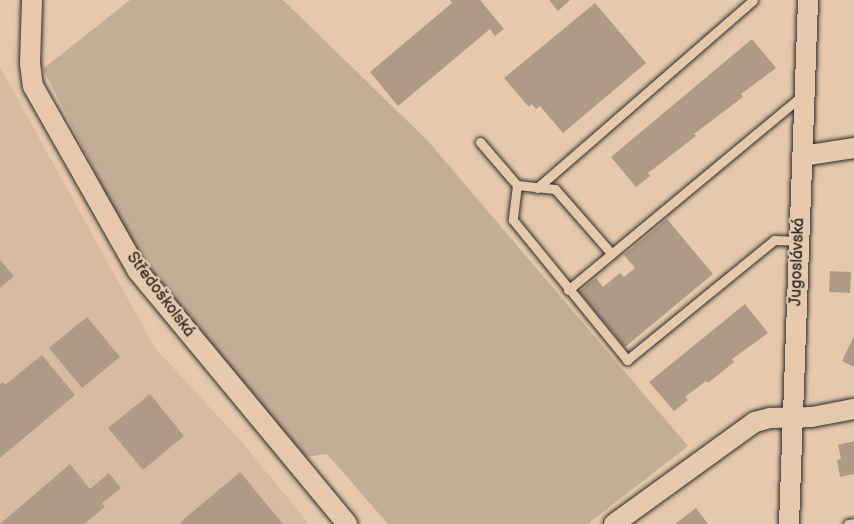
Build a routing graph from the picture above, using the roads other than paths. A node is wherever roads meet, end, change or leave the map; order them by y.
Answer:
1 (32, 0) edge
2 (753, 0) edge
3 (808, 0) edge
4 (804, 94) junction
5 (480, 142) dead end
6 (854, 148) edge
7 (802, 156) junction
8 (517, 185) junction
9 (537, 188) junction
10 (799, 242) junction
11 (612, 254) junction
12 (568, 290) junction
13 (854, 409) edge
14 (795, 418) junction
15 (854, 523) edge
16 (347, 524) edge
17 (614, 524) edge
18 (789, 524) edge
19 (848, 524) edge

1 - 16 street, Středoškolská
2 - 9 lane
3 - 4 street, Jugoslávská
4 - 7 street, Jugoslávská
4 - 11 lane
5 - 8 lane
6 - 7 street
7 - 10 street, Jugoslávská
8 - 9 lane
8 - 12 lane
9 - 11 lane
10 - 12 lane
10 - 14 street, Jugoslávská
11 - 12 lane
13 - 14 street
14 - 17 street
14 - 18 street, Jugoslávská
15 - 19 lane

